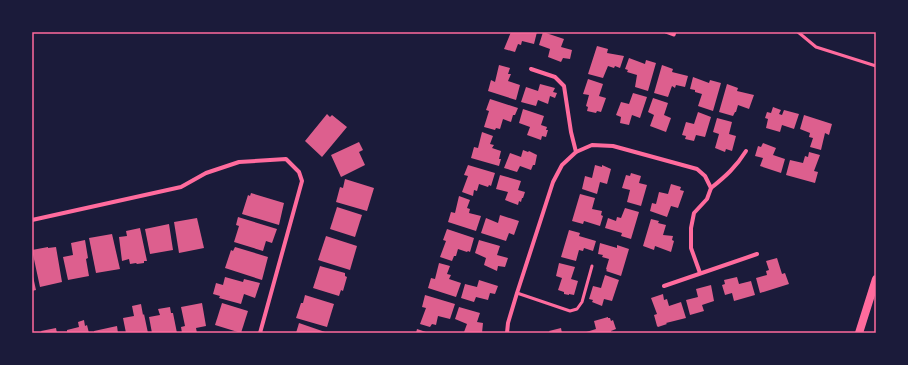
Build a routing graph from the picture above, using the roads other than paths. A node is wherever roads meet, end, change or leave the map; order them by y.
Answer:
1 (666, 32) edge
2 (675, 32) edge
3 (798, 32) edge
4 (876, 66) edge
5 (531, 69) dead end
6 (746, 151) dead end
7 (576, 152) junction
8 (711, 188) junction
9 (32, 220) edge
10 (757, 254) dead end
11 (592, 266) dead end
12 (700, 273) junction
13 (876, 279) edge
14 (664, 286) dead end
15 (517, 293) junction
16 (260, 333) edge
17 (507, 333) edge
18 (859, 333) edge

1 - 2 lane
3 - 4 lane
5 - 7 street
6 - 8 street
7 - 8 street
7 - 15 street
8 - 12 street
9 - 16 street
10 - 12 street
11 - 15 lane
12 - 14 street
13 - 18 main road
15 - 17 street

